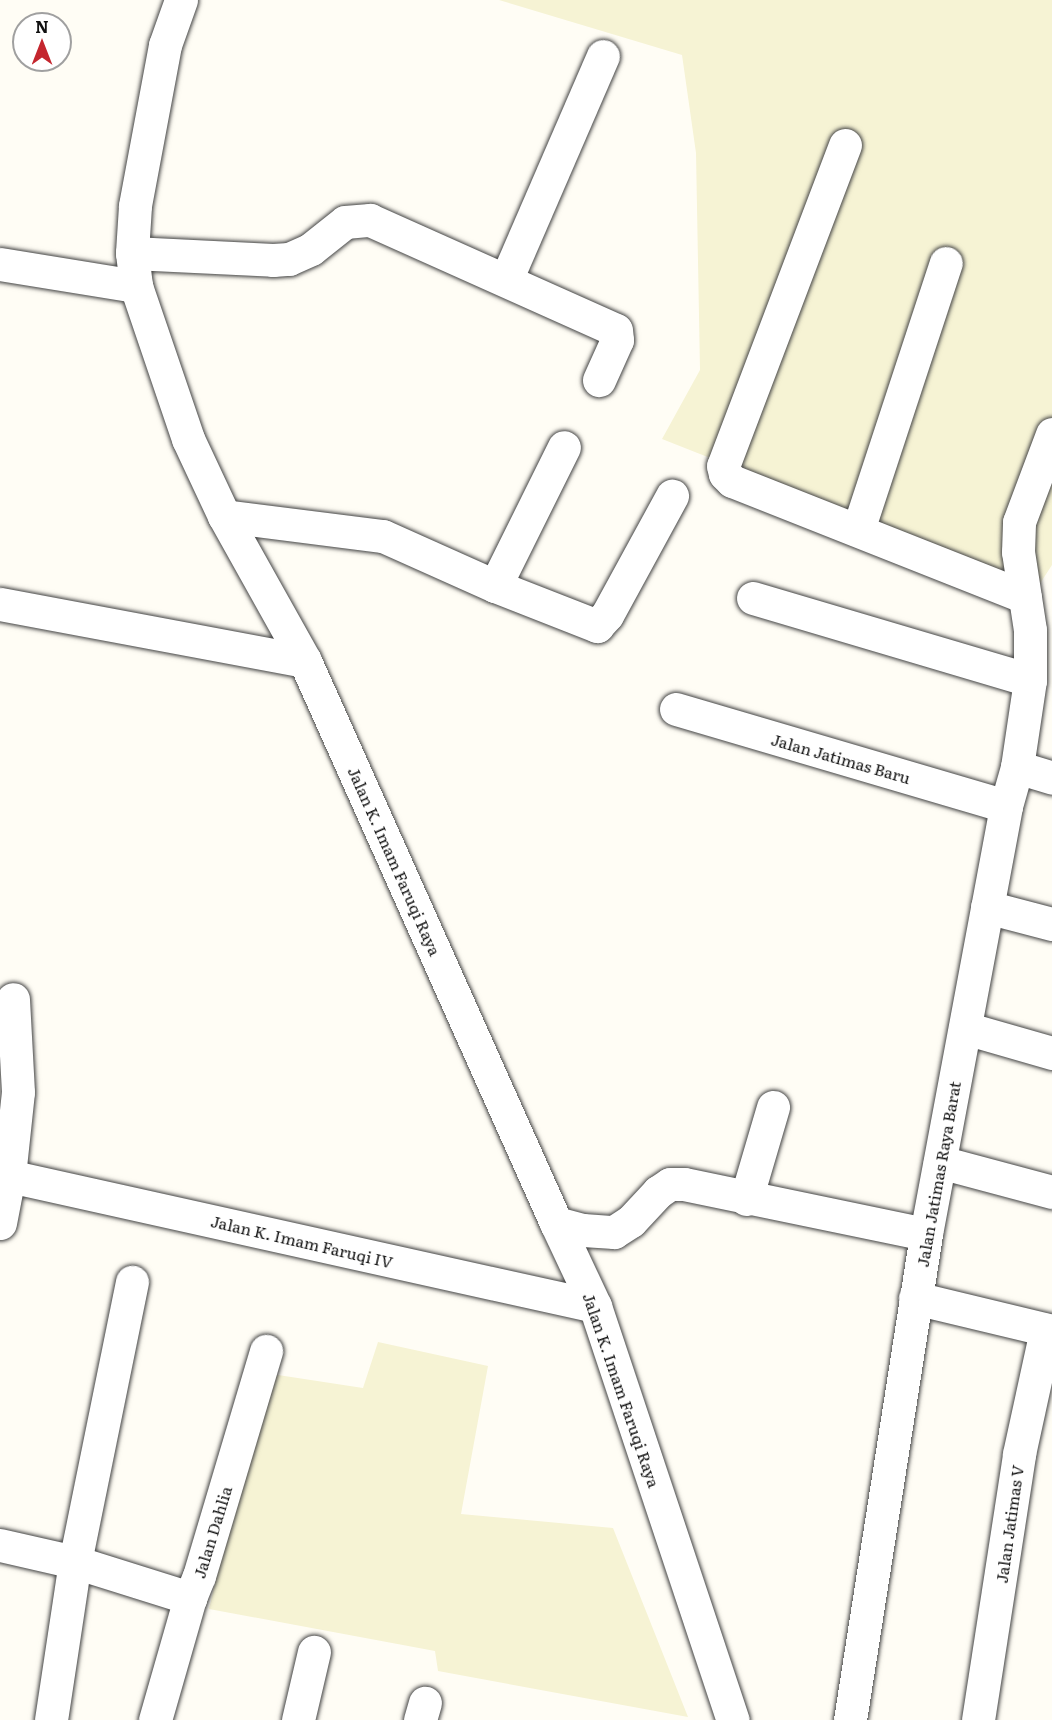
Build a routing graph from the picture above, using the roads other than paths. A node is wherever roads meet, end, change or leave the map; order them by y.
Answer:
1 (181, 0) edge
2 (603, 56) dead end
3 (845, 145) dead end
4 (132, 253) junction
5 (946, 263) dead end
6 (0, 264) edge
7 (506, 280) junction
8 (136, 286) junction
9 (599, 380) dead end
10 (1052, 434) edge
11 (564, 447) dead end
12 (672, 496) dead end
13 (224, 516) junction
14 (858, 530) junction
15 (495, 586) junction
16 (1025, 597) junction
17 (753, 598) dead end
18 (0, 604) edge
19 (1041, 630) edge
20 (305, 661) junction
21 (1030, 680) junction
22 (676, 709) dead end
23 (1017, 767) junction
24 (1052, 778) edge
25 (1006, 806) junction
26 (987, 908) junction
27 (1052, 924) edge
28 (13, 999) dead end
29 (965, 1028) junction
30 (1052, 1053) edge
31 (773, 1107) dead end
32 (940, 1162) junction
33 (9, 1176) junction
34 (1052, 1192) edge
35 (746, 1199) junction
36 (0, 1223) edge
37 (556, 1224) junction
38 (926, 1234) junction
39 (132, 1282) dead end
40 (915, 1298) junction
41 (595, 1306) junction
42 (1049, 1330) edge
43 (266, 1351) dead end
44 (0, 1545) edge
45 (75, 1562) junction
46 (190, 1598) junction
47 (314, 1652) dead end
48 (51, 1720) edge
49 (155, 1720) edge
50 (297, 1720) edge
51 (733, 1720) edge
52 (850, 1720) edge
53 (978, 1720) edge

1 - 4 street, Jalan K. Imam Faruqi Raya
2 - 7 street
3 - 14 street
4 - 7 street
4 - 8 street, Jalan K. Imam Faruqi Raya
5 - 14 street
6 - 8 street
7 - 9 street
8 - 13 street, Jalan K. Imam Faruqi Raya
10 - 16 street, Jalan Jatimas Raya Barat
11 - 15 street
12 - 15 street
13 - 15 street
13 - 20 street, Jalan K. Imam Faruqi Raya
14 - 16 street
16 - 19 street, Jalan Jatimas Raya Barat
17 - 21 street
18 - 20 street
19 - 21 street, Jalan Jatimas Raya Barat
20 - 37 street, Jalan K. Imam Faruqi Raya
21 - 23 street, Jalan Jatimas Raya Barat
22 - 25 street, Jalan Jatimas Baru
23 - 24 street
23 - 25 street, Jalan Jatimas Raya Barat
25 - 26 street, Jalan Jatimas Raya Barat
26 - 27 street
26 - 29 street, Jalan Jatimas Raya Barat
28 - 33 street
29 - 30 street
29 - 32 street, Jalan Jatimas Raya Barat
31 - 35 street
32 - 34 street
32 - 38 street, Jalan Jatimas Raya Barat
33 - 36 street
33 - 41 street, Jalan K. Imam Faruqi IV
35 - 37 street
35 - 38 street
37 - 41 street, Jalan K. Imam Faruqi Raya
38 - 40 street, Jalan Jatimas Raya Barat
39 - 45 street
40 - 42 street, Jalan Jatimas V
40 - 52 street, Jalan Jatimas Raya Barat
41 - 51 street, Jalan K. Imam Faruqi Raya
42 - 53 street, Jalan Jatimas V
43 - 46 street, Jalan Dahlia
44 - 45 street, Jalan Dahlia
45 - 46 street, Jalan Dahlia
45 - 48 street
46 - 49 street
47 - 50 street

